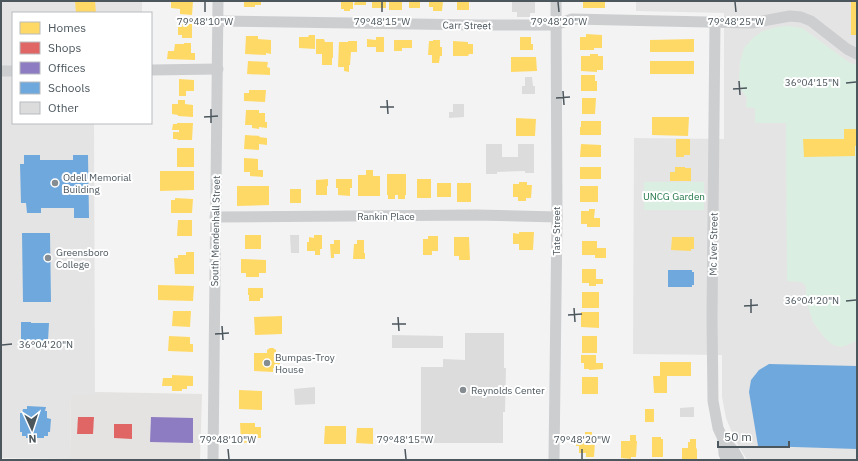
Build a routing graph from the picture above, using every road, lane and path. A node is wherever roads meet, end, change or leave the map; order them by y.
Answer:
1 (218, 1) edge
2 (556, 1) edge
3 (218, 21) junction
4 (715, 22) junction
5 (555, 25) junction
6 (857, 54) edge
7 (218, 69) junction
8 (152, 70) edge
9 (1, 71) edge
10 (12, 71) edge
11 (215, 217) junction
12 (556, 217) junction
13 (723, 440) junction
14 (212, 460) edge
15 (554, 460) edge
16 (727, 460) edge
17 (739, 460) edge

1 - 3 street, South Mendenhall Street
2 - 5 street, Tate Street
3 - 5 street, Carr Street
3 - 7 street, South Mendenhall Street
4 - 5 street, Carr Street
4 - 6 street, Carr Street
4 - 13 street, Mc Iver Street
5 - 12 street, Tate Street
7 - 8 street
7 - 11 street, South Mendenhall Street
9 - 10 street
11 - 12 street, Rankin Place
11 - 14 street, South Mendenhall Street
12 - 15 street, Tate Street
13 - 16 street, Mc Iver Street
13 - 17 street, Mc Iver Street

